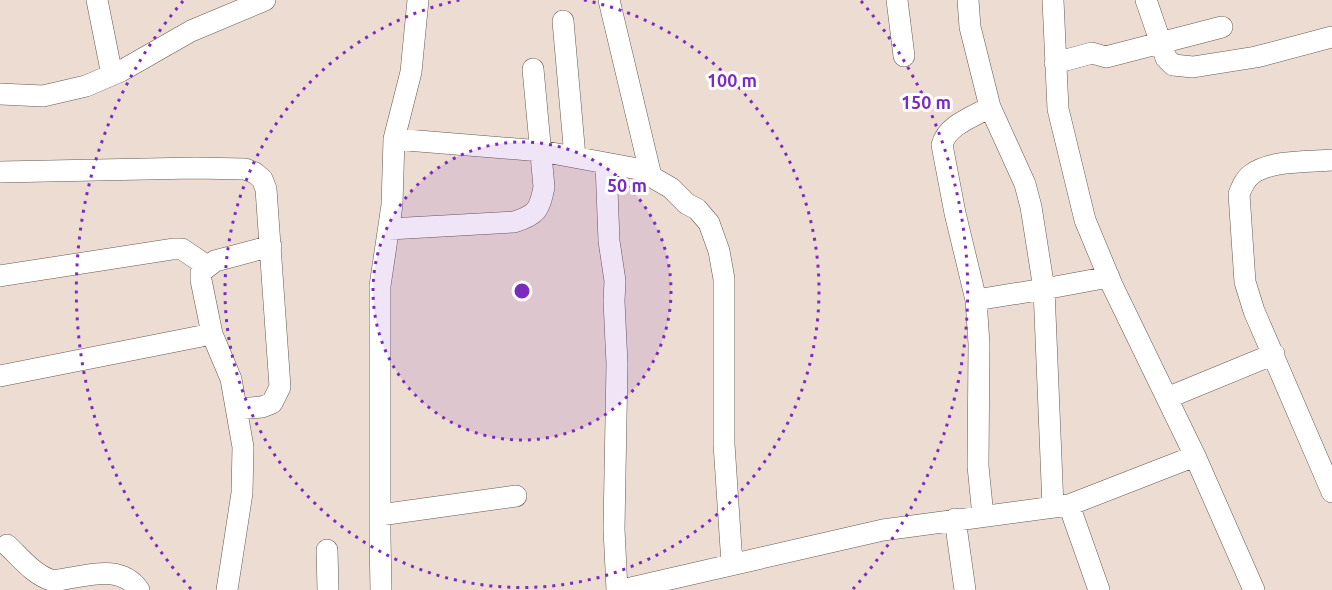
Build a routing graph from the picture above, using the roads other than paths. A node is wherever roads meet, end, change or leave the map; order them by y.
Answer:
1 (97, 0) edge
2 (265, 0) edge
3 (418, 0) edge
4 (609, 0) edge
5 (897, 0) edge
6 (968, 0) edge
7 (1053, 0) edge
8 (1146, 0) edge
9 (562, 21) dead end
10 (1222, 27) dead end
11 (1332, 37) edge
12 (1161, 44) junction
13 (904, 56) dead end
14 (1055, 63) junction
15 (533, 69) dead end
16 (112, 75) junction
17 (0, 94) edge
18 (990, 107) junction
19 (394, 139) junction
20 (541, 151) junction
21 (575, 157) junction
22 (1332, 160) edge
23 (606, 163) junction
24 (0, 172) edge
25 (651, 176) junction
26 (389, 229) junction
27 (271, 246) junction
28 (207, 266) junction
29 (0, 276) edge
30 (1109, 277) junction
31 (1044, 289) junction
32 (976, 300) junction
33 (212, 334) junction
34 (1274, 354) junction
35 (0, 376) edge
36 (1167, 398) junction
37 (237, 409) junction
38 (1195, 456) junction
39 (1325, 456) edge
40 (1332, 492) edge
41 (516, 496) dead end
42 (1061, 506) junction
43 (380, 514) junction
44 (983, 516) junction
45 (955, 519) junction
46 (7, 545) dead end
47 (327, 549) dead end
48 (732, 564) junction
49 (139, 590) edge
50 (227, 590) edge
51 (328, 590) edge
52 (381, 590) edge
53 (617, 590) edge
54 (622, 590) edge
55 (965, 590) edge
56 (1099, 590) edge
57 (1254, 590) edge

1 - 16 street
2 - 16 street
3 - 19 street
4 - 25 street
5 - 13 street
6 - 18 street
7 - 14 street
8 - 12 street
9 - 21 street
10 - 12 street
11 - 12 street
12 - 14 street
14 - 30 street
15 - 20 street
16 - 17 street
18 - 31 street
18 - 32 street
19 - 20 street
19 - 26 street
20 - 21 street
20 - 26 street
21 - 23 street
22 - 34 street
23 - 25 street
23 - 53 street
24 - 27 street
25 - 48 street
26 - 43 street
27 - 28 street
27 - 37 street
28 - 29 street
28 - 33 street
30 - 31 street
30 - 36 street
31 - 32 street
31 - 42 street
32 - 44 street
33 - 35 street
33 - 37 street
34 - 36 street
34 - 39 street
36 - 38 street
37 - 50 street
38 - 42 street
38 - 57 street
39 - 40 street
41 - 43 street
42 - 44 street
42 - 56 street
43 - 52 street
44 - 45 street
45 - 48 street
45 - 55 street
46 - 49 street
47 - 51 street
48 - 54 street

